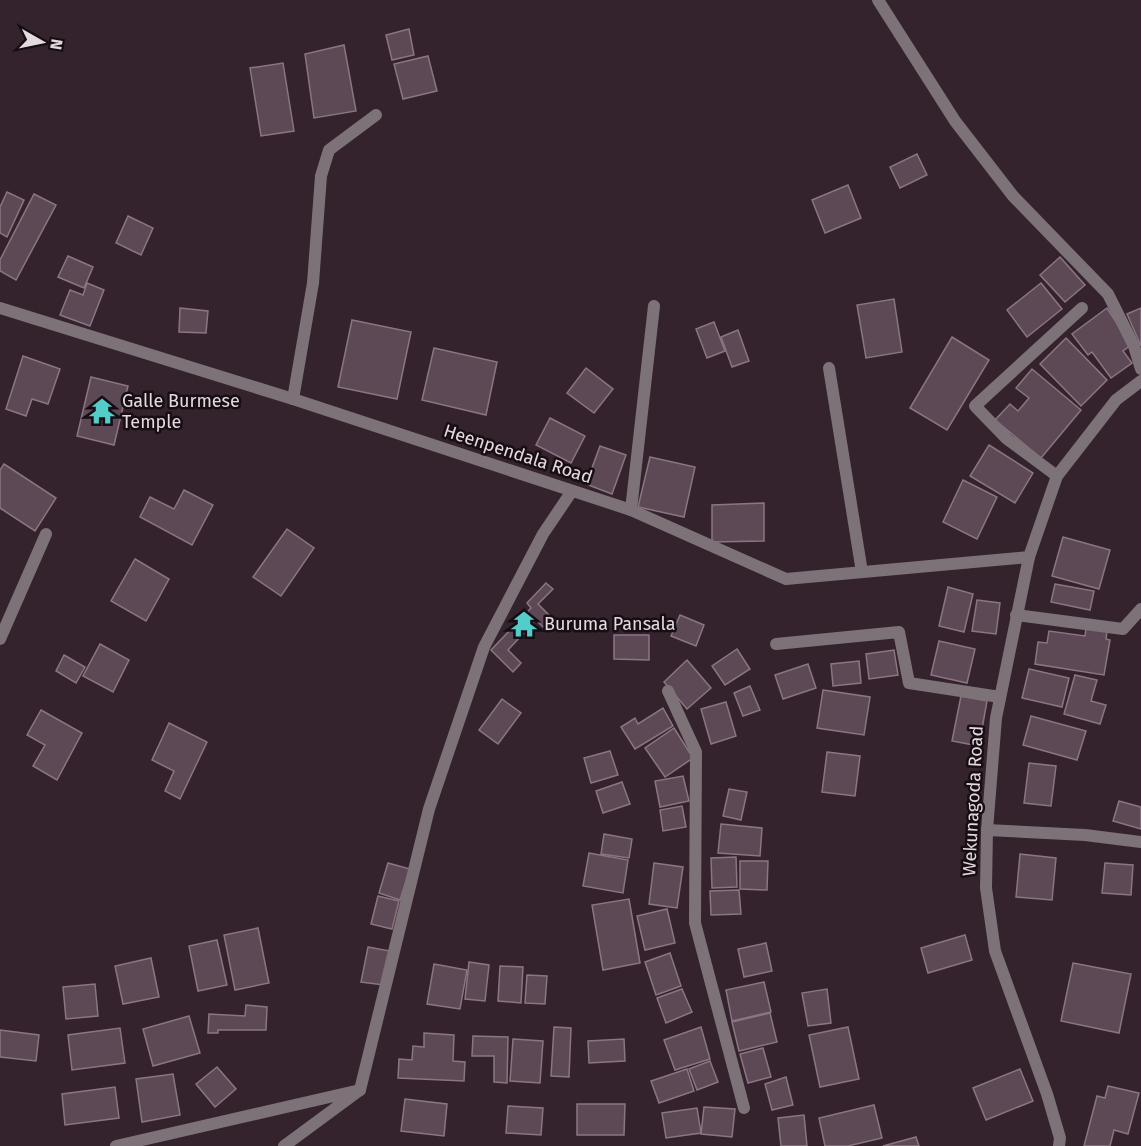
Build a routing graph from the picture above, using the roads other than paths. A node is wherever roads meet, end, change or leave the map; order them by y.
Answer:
1 (878, 0) edge
2 (376, 115) dead end
3 (654, 306) dead end
4 (0, 308) edge
5 (1082, 308) dead end
6 (829, 368) dead end
7 (1141, 369) edge
8 (1141, 381) edge
9 (293, 399) junction
10 (1057, 476) junction
11 (572, 491) junction
12 (631, 510) junction
13 (46, 534) dead end
14 (1029, 557) junction
15 (862, 572) junction
16 (1141, 609) edge
17 (1016, 615) junction
18 (0, 639) edge
19 (776, 644) dead end
20 (668, 691) dead end
21 (1000, 697) junction
22 (987, 830) junction
23 (1141, 842) edge
24 (360, 1090) junction
25 (744, 1108) dead end
26 (116, 1146) edge
27 (284, 1146) edge
28 (1059, 1146) edge

1 - 7 street
2 - 9 street
3 - 12 street
4 - 9 street, Heenpendala Road
5 - 10 street
6 - 15 street
8 - 10 street, Wekunagoda Road
9 - 11 street, Heenpendala Road
10 - 14 street, Wekunagoda Road
11 - 12 street, Heenpendala Road
11 - 24 street
12 - 15 street, Heenpendala Road
13 - 18 street
14 - 15 street, Heenpendala Road
14 - 17 street, Wekunagoda Road
16 - 17 street
17 - 21 street, Wekunagoda Road
19 - 21 street
20 - 25 street
21 - 22 street, Wekunagoda Road
22 - 23 street
22 - 28 street, Wekunagoda Road
24 - 26 street
24 - 27 street

